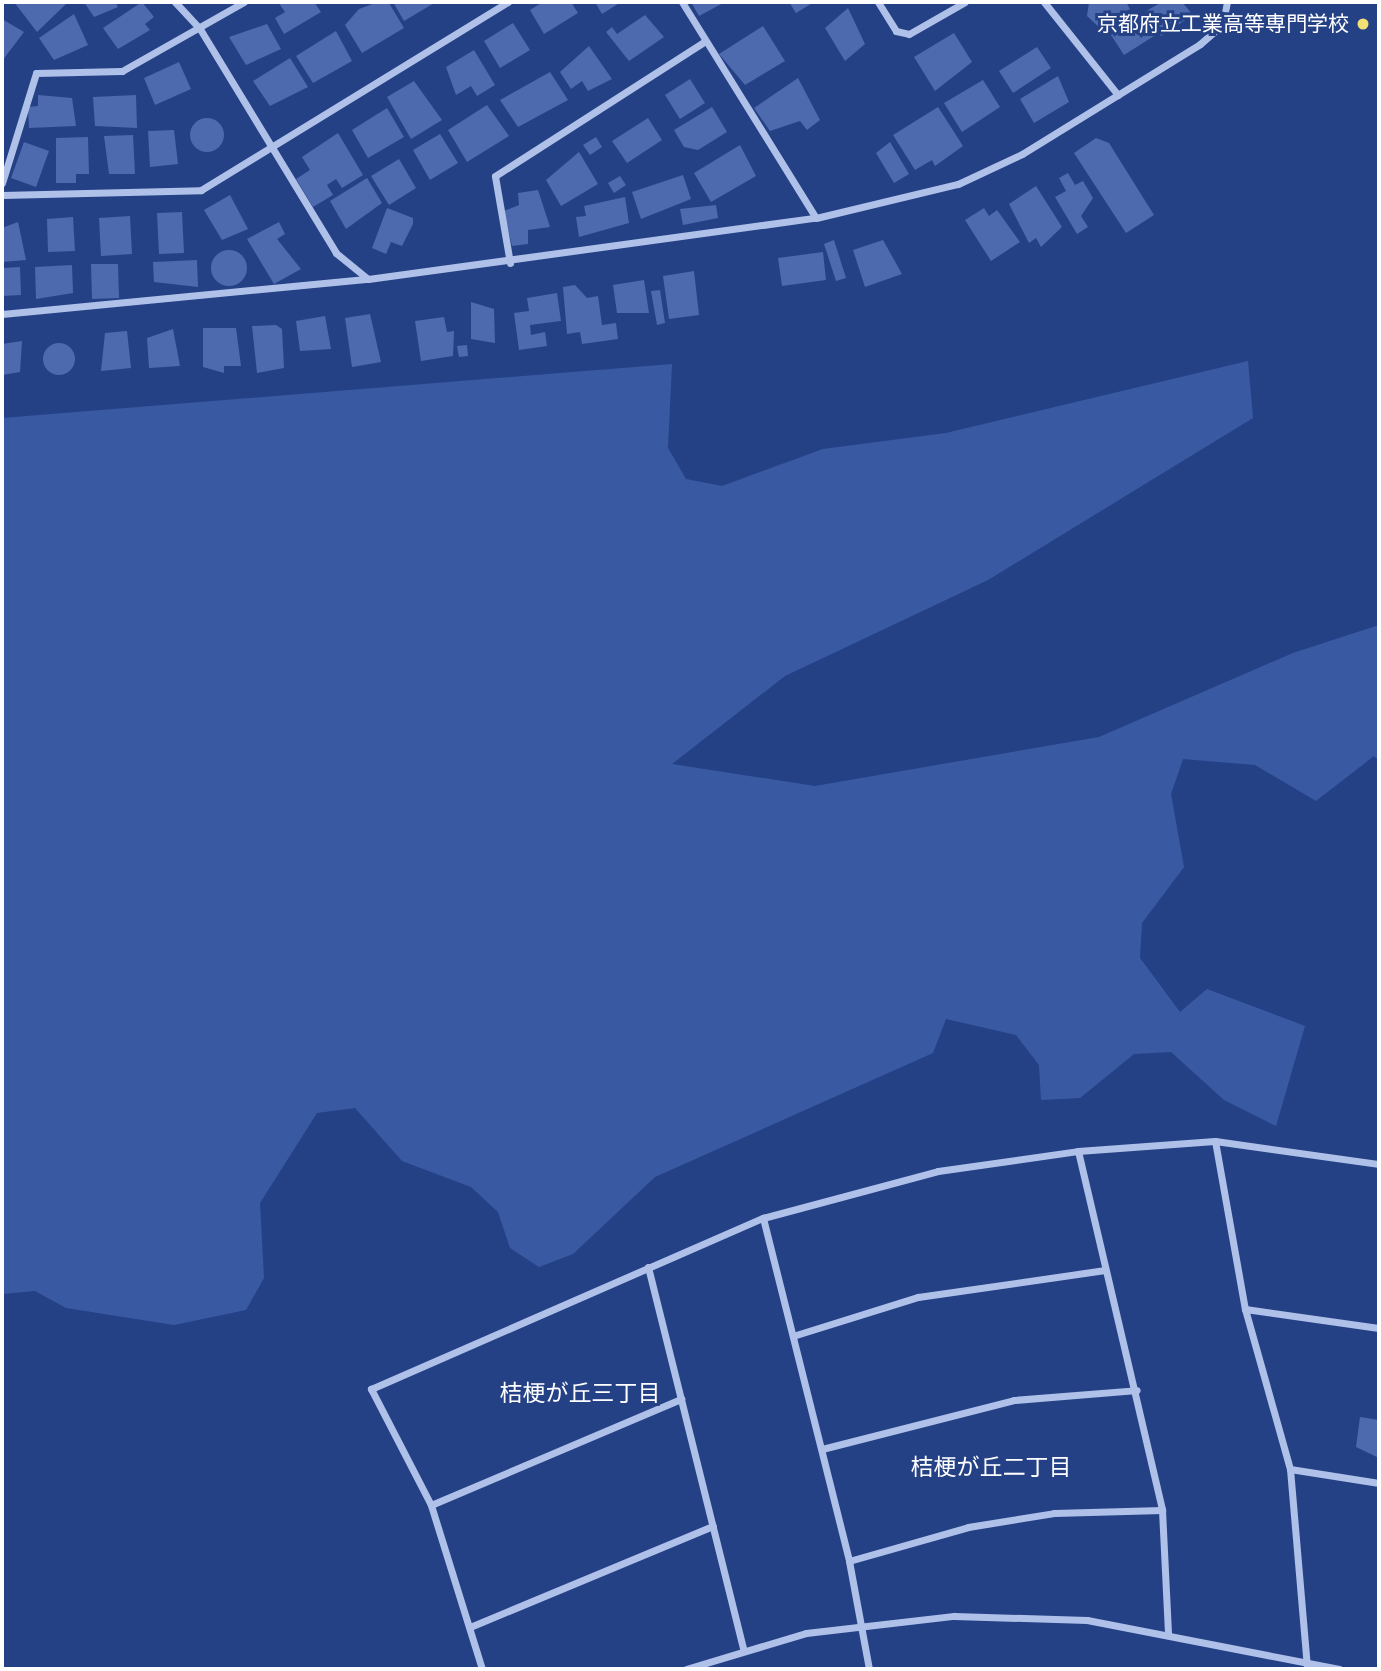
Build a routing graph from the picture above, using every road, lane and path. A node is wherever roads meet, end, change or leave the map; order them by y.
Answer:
1 (175, 2) edge
2 (244, 2) edge
3 (508, 2) edge
4 (682, 2) edge
5 (878, 2) edge
6 (965, 2) edge
7 (1044, 2) edge
8 (1227, 2) edge
9 (200, 29) junction
10 (705, 41) junction
11 (1118, 95) junction
12 (270, 153) junction
13 (2, 183) edge
14 (2, 195) edge
15 (816, 218) junction
16 (510, 263) junction
17 (368, 279) junction
18 (2, 314) edge
19 (1215, 1141) junction
20 (1078, 1151) junction
21 (1379, 1164) edge
22 (763, 1218) junction
23 (648, 1266) junction
24 (1105, 1270) junction
25 (1245, 1309) junction
26 (1379, 1328) edge
27 (796, 1335) junction
28 (1137, 1390) junction
29 (681, 1399) junction
30 (822, 1450) junction
31 (1290, 1469) junction
32 (1379, 1483) edge
33 (431, 1506) junction
34 (1162, 1510) junction
35 (713, 1526) junction
36 (849, 1561) junction
37 (470, 1627) junction
38 (865, 1628) junction
39 (1168, 1634) junction
40 (743, 1648) junction
41 (1308, 1666) edge
42 (482, 1669) edge
43 (686, 1669) edge
44 (869, 1669) edge
45 (1339, 1669) edge

1 - 9 street
2 - 9 street
3 - 12 street
4 - 10 street
5 - 6 street
7 - 11 street
8 - 11 street
9 - 12 street
9 - 13 street
10 - 15 street
10 - 16 street
11 - 15 street
12 - 14 street
12 - 17 street
15 - 16 street
16 - 17 street
17 - 18 street
19 - 20 street
19 - 21 street
19 - 25 street
20 - 22 street
20 - 24 street
22 - 23 street
22 - 27 street
23 - 29 street
23 - 33 street
24 - 27 street
24 - 28 street
25 - 26 street
25 - 31 street
27 - 30 street
28 - 30 street
28 - 34 street
29 - 33 street
29 - 35 street
30 - 36 street
31 - 32 street
31 - 41 street
33 - 37 street
34 - 36 street
34 - 39 street
35 - 37 street
35 - 40 street
36 - 38 street
37 - 42 street
38 - 39 street
38 - 40 street
38 - 44 street
39 - 41 street
40 - 43 street
41 - 45 street

